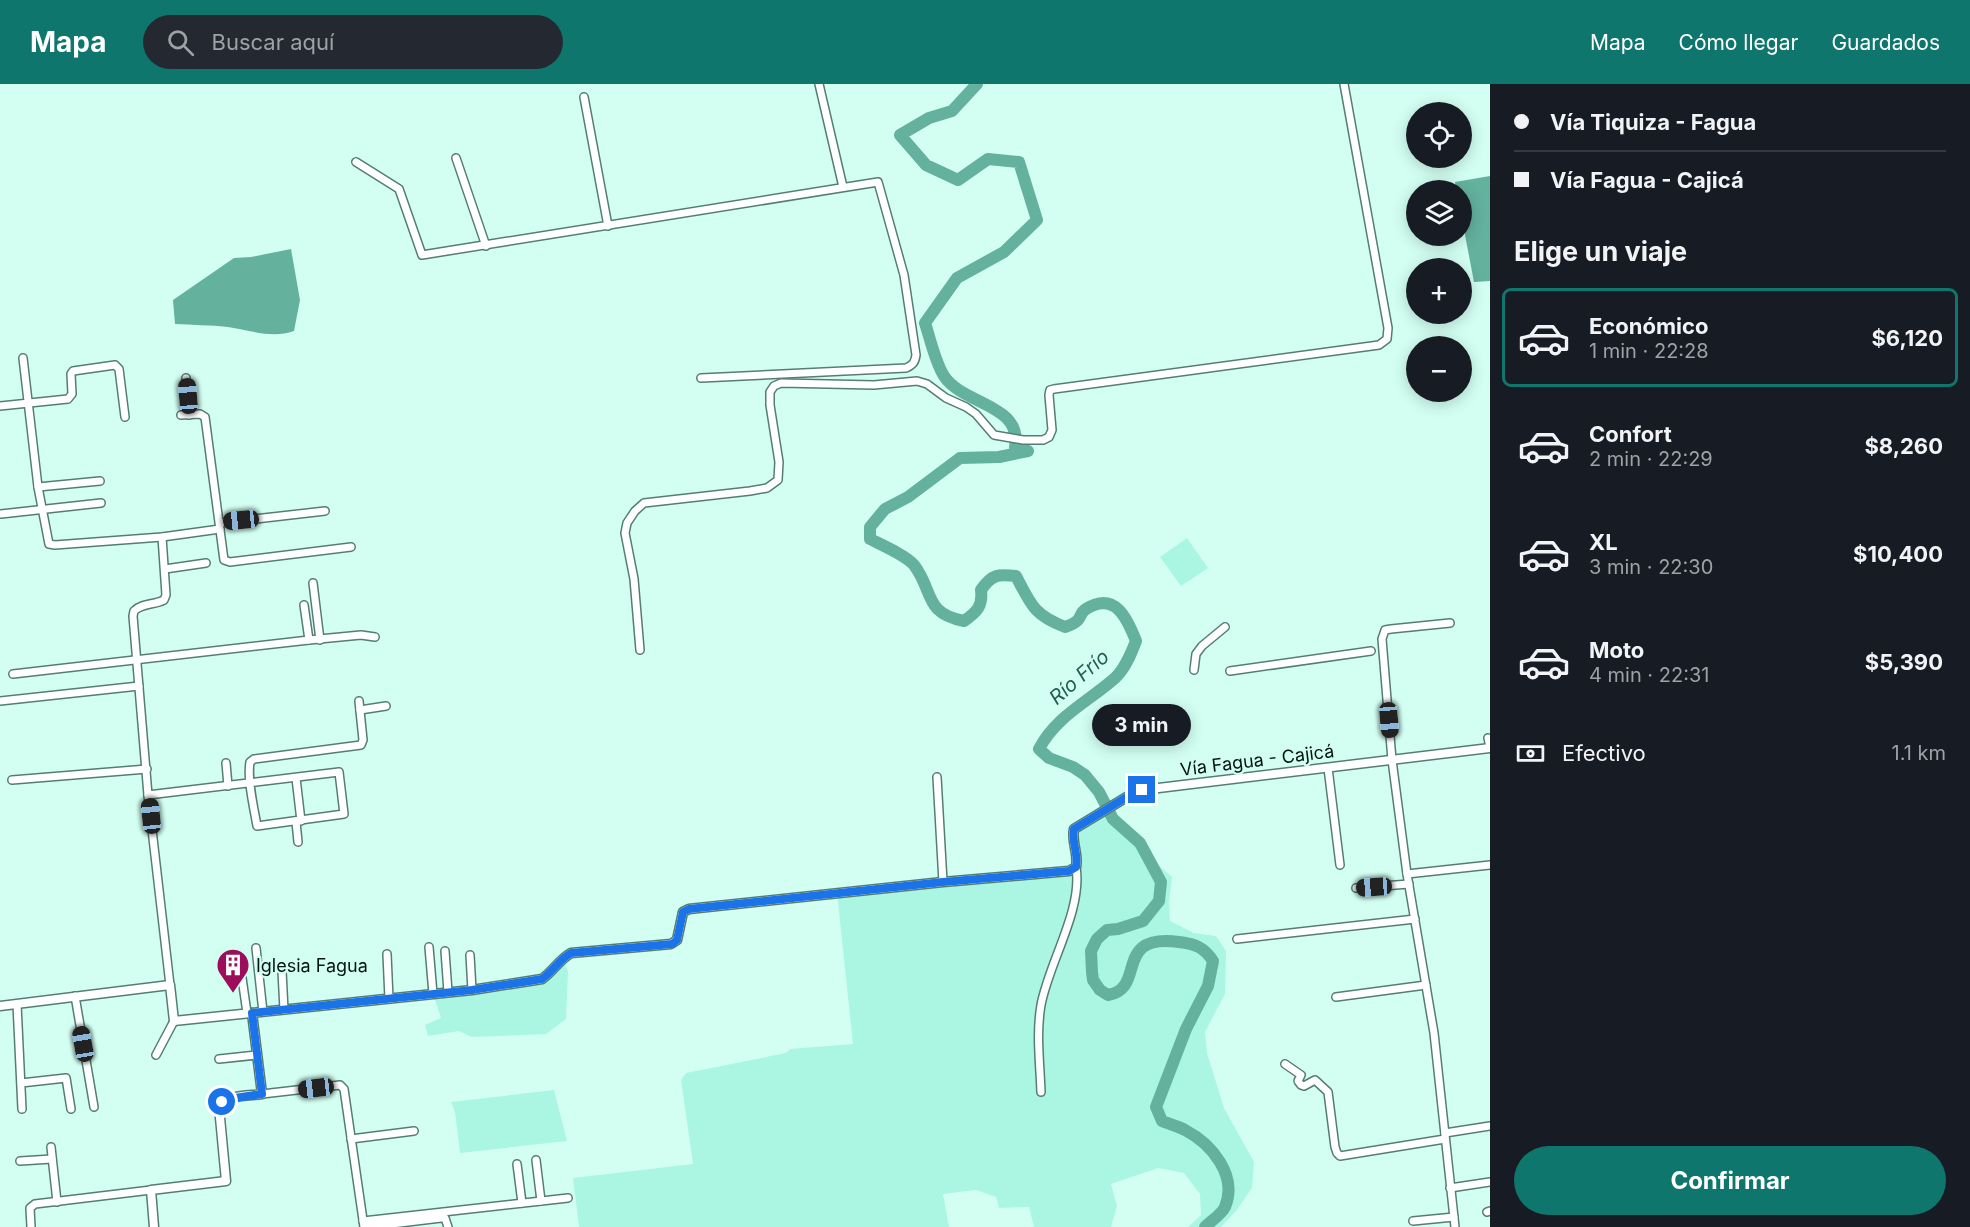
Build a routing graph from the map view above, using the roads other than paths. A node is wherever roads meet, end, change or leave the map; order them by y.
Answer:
1 (819, 84) edge
2 (1344, 84) edge
3 (584, 96) dead end
4 (456, 158) dead end
5 (356, 162) dead end
6 (843, 188) junction
7 (608, 226) junction
8 (486, 246) junction
9 (23, 358) dead end
10 (186, 378) dead end
11 (701, 378) dead end
12 (29, 404) junction
13 (0, 406) edge
14 (181, 415) dead end
15 (189, 415) junction
16 (125, 417) dead end
17 (100, 481) dead end
18 (38, 487) junction
19 (100, 503) dead end
20 (41, 509) junction
21 (325, 511) dead end
22 (1, 514) edge
23 (220, 526) junction
24 (162, 537) junction
25 (351, 547) dead end
26 (206, 563) dead end
27 (165, 569) junction
28 (313, 583) dead end
29 (304, 605) dead end
30 (1450, 623) dead end
31 (1225, 627) dead end
32 (375, 637) dead end
33 (309, 640) junction
34 (320, 640) junction
35 (640, 650) dead end
36 (1371, 651) dead end
37 (137, 661) junction
38 (1194, 669) dead end
39 (1230, 671) dead end
40 (13, 674) dead end
41 (139, 686) junction
42 (0, 701) edge
43 (359, 701) dead end
44 (386, 706) dead end
45 (360, 710) junction
46 (1488, 738) dead end
47 (1490, 747) edge
48 (1392, 760) junction
49 (226, 763) dead end
50 (1328, 768) junction
51 (147, 769) junction
52 (937, 777) dead end
53 (296, 778) junction
54 (12, 780) dead end
55 (251, 784) junction
56 (228, 786) junction
57 (148, 795) junction
58 (299, 821) junction
59 (298, 842) dead end
60 (1490, 865) edge
61 (1340, 866) dead end
62 (1076, 867) junction
63 (1407, 874) junction
64 (943, 882) junction
65 (1409, 884) junction
66 (1356, 888) dead end
67 (1415, 919) junction
68 (1237, 939) dead end
69 (429, 947) dead end
70 (256, 948) dead end
71 (444, 951) dead end
72 (387, 954) dead end
73 (470, 955) dead end
74 (282, 970) dead end
75 (242, 978) dead end
76 (170, 985) junction
77 (1426, 986) junction
78 (472, 990) junction
79 (448, 992) junction
80 (434, 994) junction
81 (75, 996) junction
82 (1336, 997) dead end
83 (389, 999) junction
84 (17, 1004) junction
85 (0, 1006) edge
86 (284, 1010) junction
87 (263, 1012) junction
88 (250, 1013) junction
89 (174, 1021) junction
90 (156, 1055) dead end
91 (257, 1055) junction
92 (219, 1059) dead end
93 (1284, 1064) dead end
94 (21, 1083) junction
95 (1041, 1092) dead end
96 (262, 1094) junction
97 (94, 1107) dead end
98 (22, 1109) dead end
99 (71, 1109) dead end
100 (1490, 1126) edge
101 (414, 1131) dead end
102 (1445, 1136) junction
103 (351, 1139) junction
104 (51, 1148) dead end
105 (52, 1158) junction
106 (536, 1160) dead end
107 (20, 1161) dead end
108 (517, 1164) dead end
109 (1490, 1182) edge
110 (1450, 1188) junction
111 (151, 1190) junction
112 (568, 1198) dead end
113 (541, 1201) junction
114 (57, 1202) junction
115 (522, 1203) junction
116 (1454, 1217) junction
117 (1413, 1221) dead end
118 (365, 1225) edge
119 (31, 1227) edge
120 (154, 1227) edge
121 (448, 1227) edge
122 (1455, 1227) edge

1 - 6 street
2 - 35 street
3 - 7 street
4 - 8 street
5 - 8 street
6 - 7 street
6 - 11 street
7 - 8 street
9 - 12 street
10 - 15 street
12 - 13 street
12 - 16 street
12 - 18 street
14 - 15 street
15 - 23 street
17 - 18 street
18 - 20 street
19 - 20 street
20 - 22 street
20 - 24 street
21 - 23 street
23 - 24 street
23 - 25 street
24 - 27 street
26 - 27 street
27 - 37 street
28 - 34 street
29 - 33 street
30 - 48 street
31 - 38 street
32 - 34 street
33 - 34 street
33 - 37 street
36 - 39 street
37 - 40 street
37 - 41 street
41 - 42 street
41 - 51 street
43 - 45 street
44 - 45 street
45 - 55 street
46 - 47 street
47 - 48 street, Vía Fagua - Cajicá
48 - 50 street, Vía Fagua - Cajicá
48 - 63 street
49 - 56 street
50 - 61 street
50 - 62 street, Vía Fagua - Cajicá
51 - 54 street
51 - 57 street
52 - 64 street
53 - 55 street
53 - 58 street
53 - 58 street
55 - 56 street
55 - 58 street
56 - 57 street
57 - 76 street
58 - 59 street
60 - 63 street
62 - 64 street
62 - 95 street
63 - 65 street
64 - 78 street
65 - 66 street
65 - 67 street
67 - 68 street
67 - 77 street
69 - 80 street
70 - 87 street
71 - 79 street
72 - 83 street
73 - 78 street
74 - 86 street
75 - 88 street
76 - 81 street
76 - 89 street
77 - 82 street
77 - 102 street
78 - 79 street
79 - 80 street
80 - 83 street
81 - 84 street
81 - 97 street
83 - 86 street
84 - 85 street
84 - 94 street
86 - 87 street
87 - 88 street
88 - 89 street
88 - 91 street
89 - 90 street
91 - 92 street
91 - 96 street
93 - 102 street
94 - 98 street
94 - 99 street
96 - 103 street
96 - 111 street
100 - 102 street
101 - 103 street
102 - 110 street
103 - 118 street
104 - 105 street
105 - 107 street
105 - 114 street
106 - 113 street
108 - 115 street
109 - 110 street
110 - 116 street
111 - 114 street
111 - 120 street
112 - 113 street
113 - 115 street
114 - 119 street
115 - 118 street
116 - 117 street
116 - 122 street
118 - 121 street

